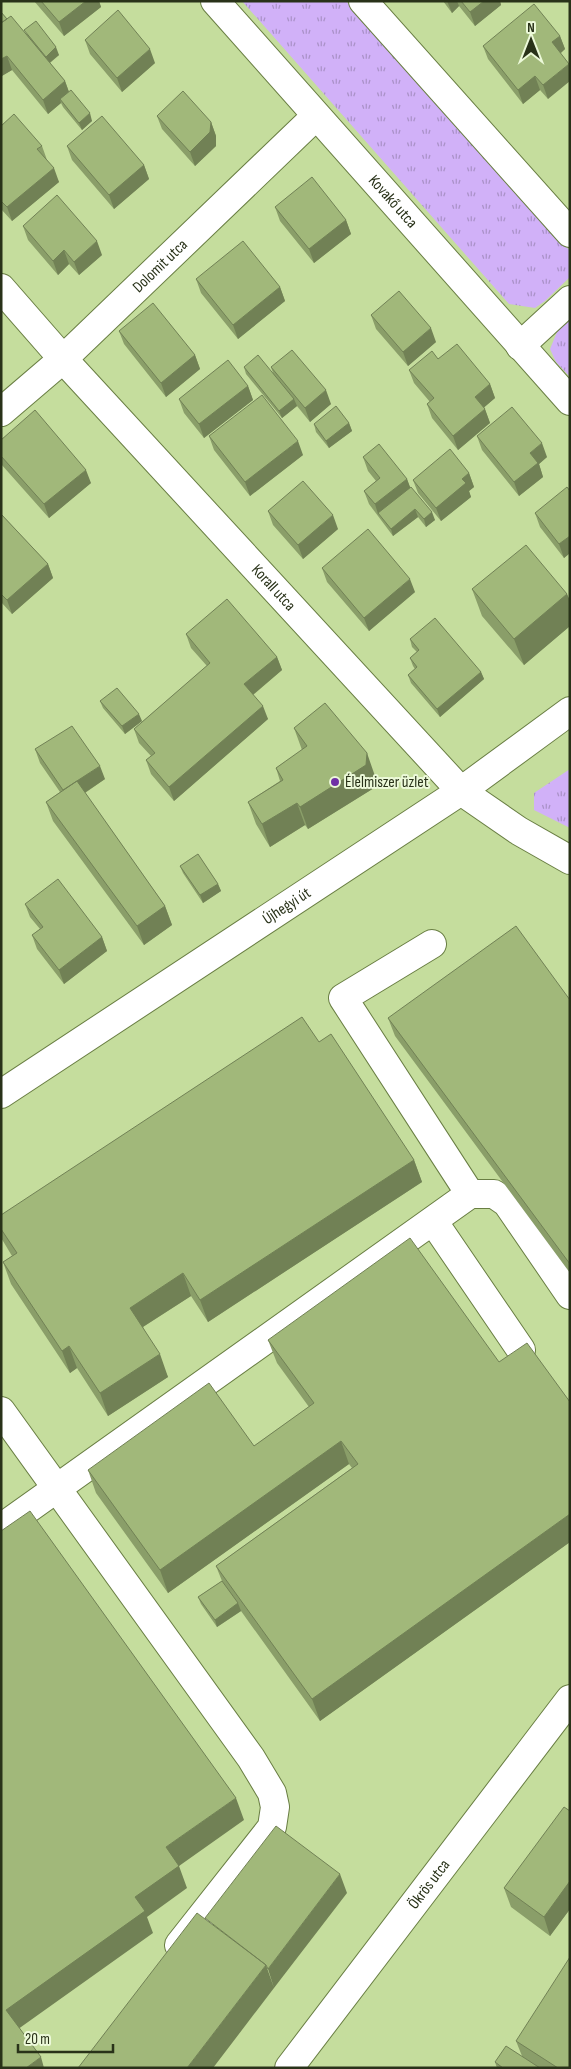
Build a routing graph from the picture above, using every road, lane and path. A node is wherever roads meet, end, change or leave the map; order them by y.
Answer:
1 (215, 1) edge
2 (363, 1) edge
3 (316, 116) junction
4 (570, 233) edge
5 (1, 288) edge
6 (570, 300) edge
7 (520, 346) junction
8 (63, 359) junction
9 (570, 401) edge
10 (1, 412) edge
11 (570, 712) edge
12 (461, 791) junction
13 (570, 860) edge
14 (432, 944) dead end
15 (1, 1094) edge
16 (470, 1194) junction
17 (433, 1221) junction
18 (570, 1295) edge
19 (521, 1350) edge
20 (1, 1411) edge
21 (58, 1487) junction
22 (1, 1528) edge
23 (570, 1699) edge
24 (162, 1967) edge
25 (289, 2068) edge

1 - 3 street, Kovakő utca
2 - 4 street
3 - 7 street, Kovakő utca
3 - 8 street, Dolomit utca
5 - 8 street, Korall utca
6 - 7 street
7 - 9 street, Kovakő utca
8 - 10 street, Dolomit utca
8 - 12 street, Korall utca
11 - 12 street, Újhegyi út
12 - 13 street, Korall utca
12 - 15 street, Újhegyi út
14 - 16 street
16 - 17 street
16 - 18 street
17 - 19 street
17 - 21 street
20 - 21 street
21 - 22 street
21 - 24 street
23 - 25 street, Ökrös utca

